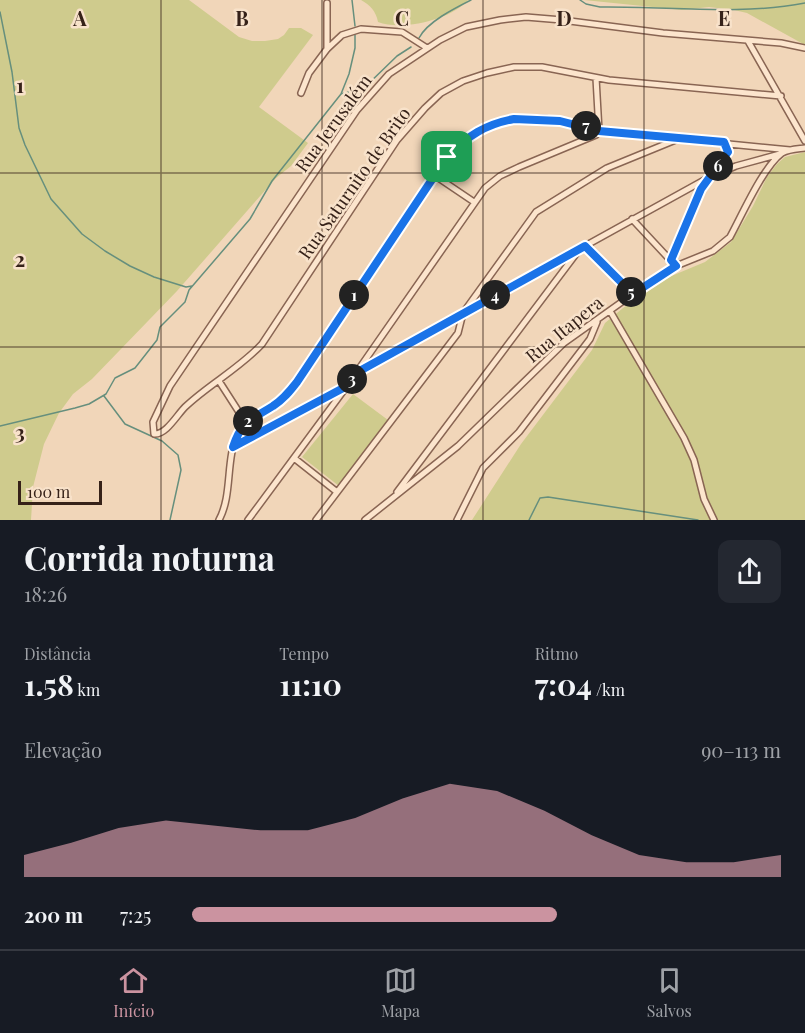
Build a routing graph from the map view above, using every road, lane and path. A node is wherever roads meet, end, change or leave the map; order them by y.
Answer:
1 (327, 3) dead end
2 (748, 41) junction
3 (327, 48) junction
4 (427, 48) junction
5 (805, 48) edge
6 (596, 78) junction
7 (301, 93) dead end
8 (781, 96) junction
9 (599, 131) junction
10 (679, 139) junction
11 (805, 141) edge
12 (724, 142) junction
13 (805, 148) edge
14 (790, 150) junction
15 (783, 153) junction
16 (434, 175) junction
17 (708, 178) junction
18 (474, 202) junction
19 (632, 219) junction
20 (582, 248) junction
21 (671, 260) junction
22 (676, 266) junction
23 (633, 294) junction
24 (610, 311) junction
25 (463, 312) junction
26 (597, 321) junction
27 (356, 373) junction
28 (219, 381) junction
29 (347, 386) junction
30 (246, 423) junction
31 (154, 434) joint
32 (233, 447) junction
33 (294, 458) junction
34 (337, 492) junction
35 (392, 499) junction
36 (219, 520) edge
37 (248, 520) edge
38 (316, 520) edge
39 (365, 520) edge
40 (458, 520) edge
41 (714, 520) edge

1 - 3 street
2 - 4 street, Rua Jerusalém
2 - 5 street, Rua Jerusalém
2 - 8 street
3 - 4 street
3 - 7 street
4 - 31 street, Rua Jerusalém
6 - 8 street, Rua Saturnito de Brito
6 - 9 street
6 - 28 street, Rua Saturnito de Brito
8 - 11 street
9 - 10 street
9 - 16 street
9 - 18 street
10 - 12 street
10 - 25 street
12 - 14 street
12 - 17 street
13 - 14 street, Rua Itapera
14 - 15 street, Rua Itapera
15 - 17 street
15 - 22 street, Rua Itapera
16 - 18 street
16 - 30 street
17 - 19 street
17 - 21 street
18 - 27 street
19 - 20 street
19 - 21 street
20 - 23 street
20 - 25 street
20 - 35 street
21 - 22 street
22 - 23 street, Rua Itapera
23 - 24 street, Rua Itapera
24 - 26 street, Rua Itapera
24 - 41 street
25 - 27 street
25 - 34 street
26 - 35 street, Rua Itapera
26 - 40 street
27 - 29 street
28 - 30 street
28 - 31 street, Rua Saturnito de Brito
29 - 32 street
29 - 33 street
30 - 32 street
32 - 36 street
33 - 34 street
33 - 37 street
34 - 38 street
35 - 39 street, Rua Itapera

